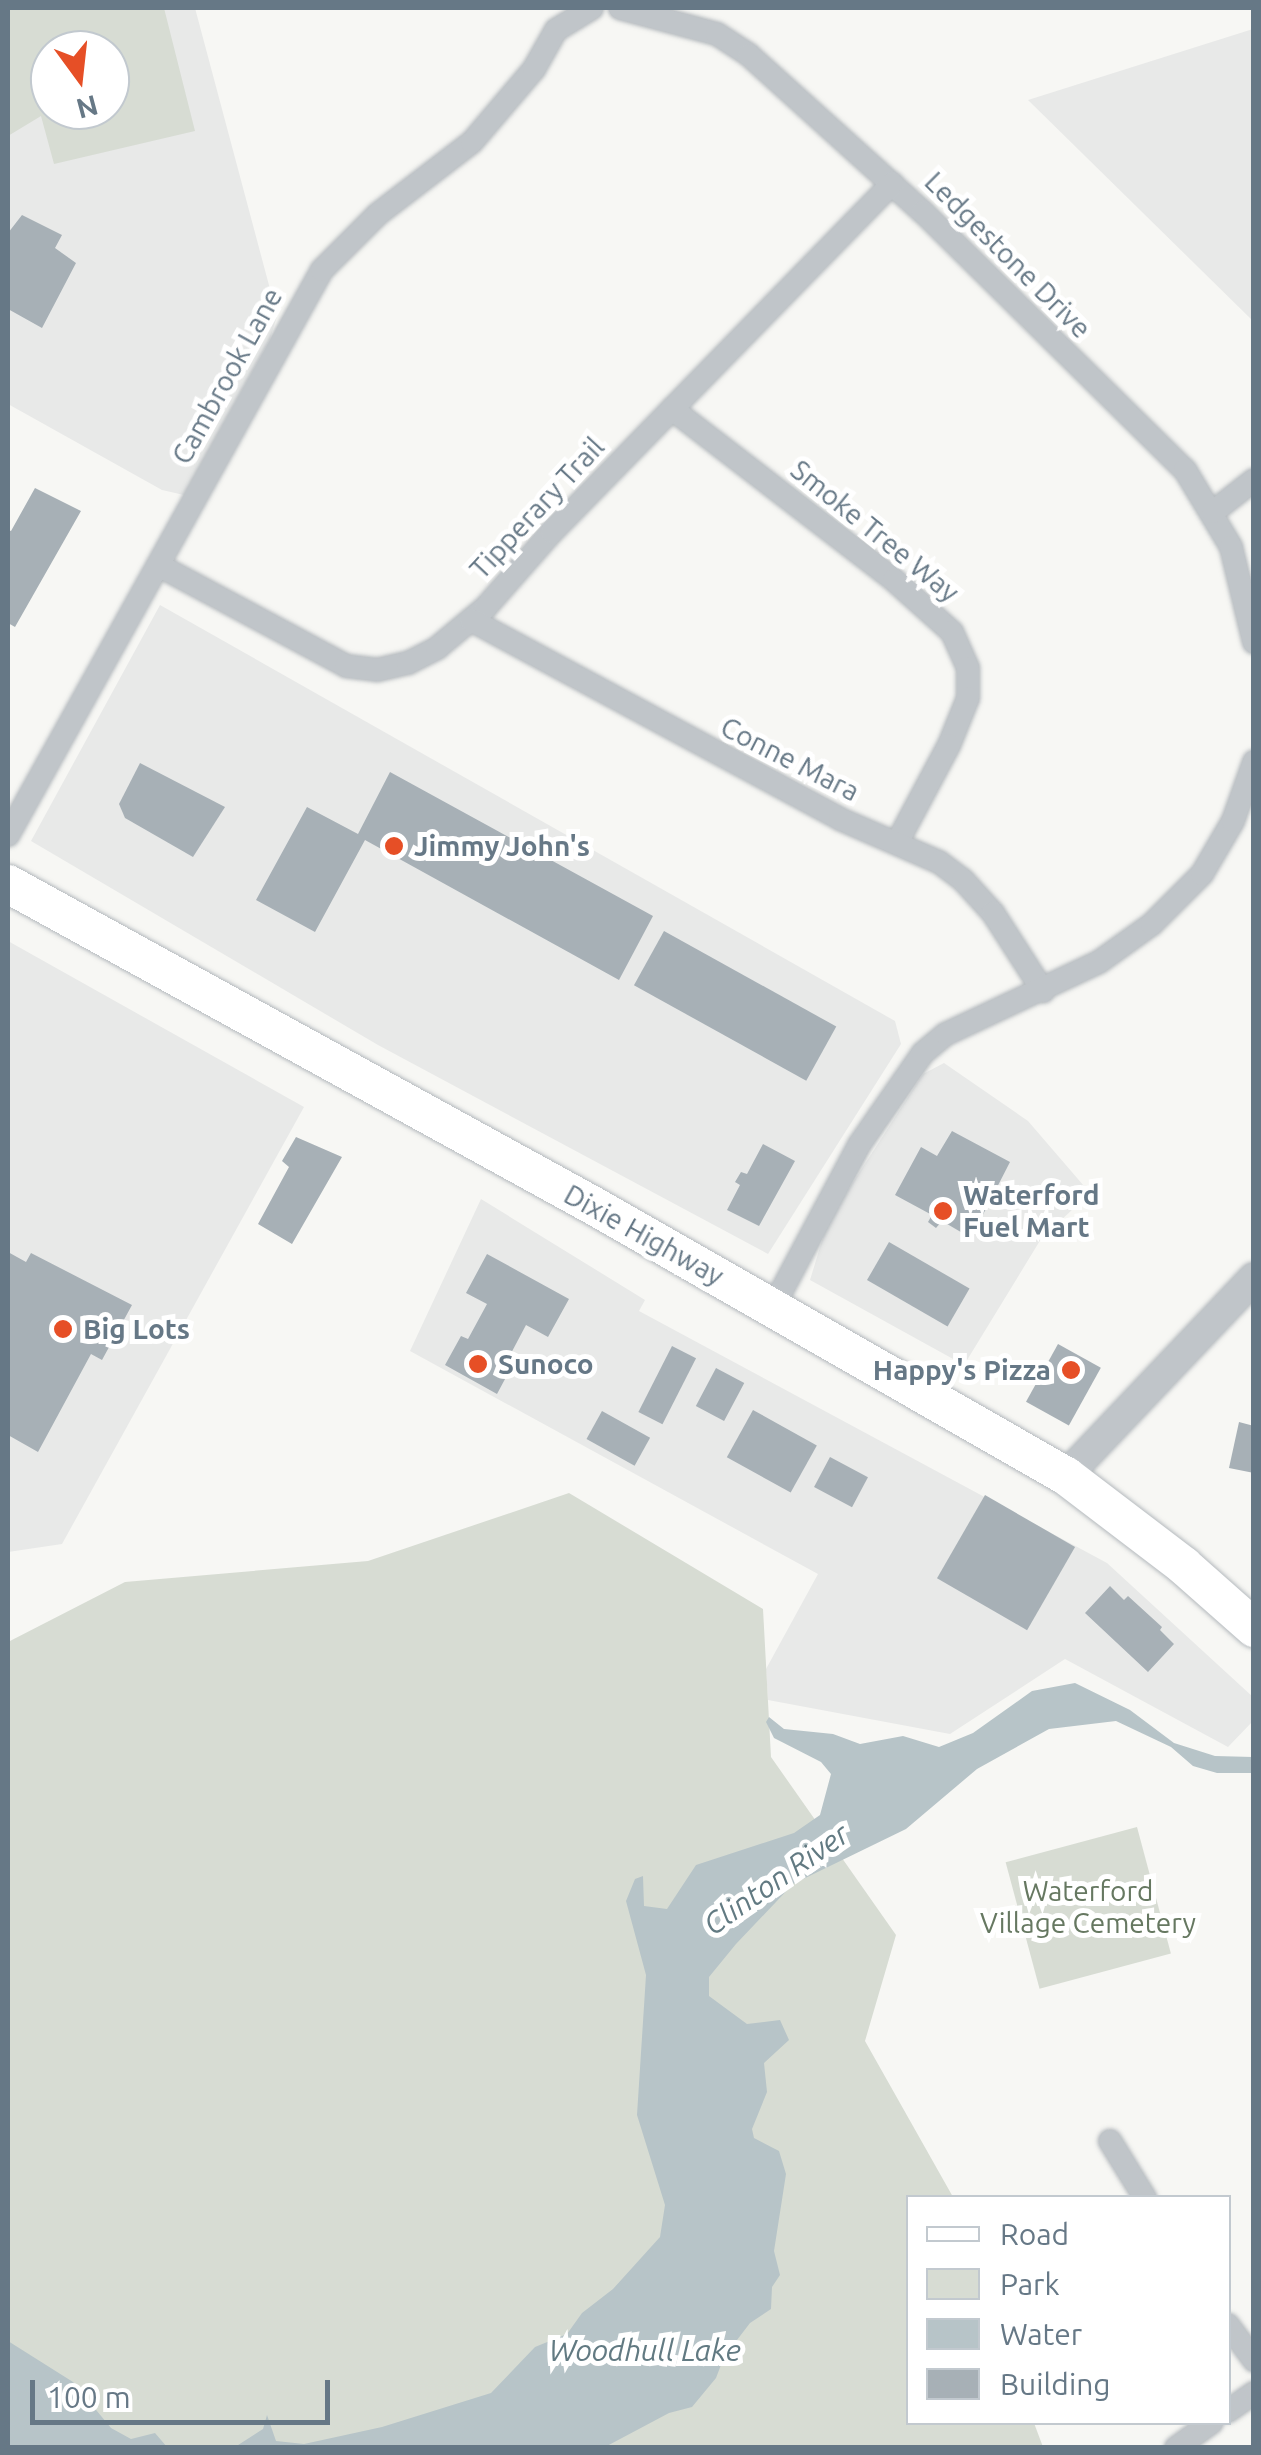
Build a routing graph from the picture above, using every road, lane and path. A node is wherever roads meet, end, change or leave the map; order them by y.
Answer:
1 (592, 8) edge
2 (620, 8) edge
3 (558, 15) edge
4 (892, 183) junction
5 (672, 409) junction
6 (1254, 480) edge
7 (1213, 512) junction
8 (158, 564) junction
9 (471, 620) junction
10 (1254, 642) edge
11 (1254, 762) edge
12 (8, 835) edge
13 (897, 843) junction
14 (8, 884) edge
15 (1043, 992) junction
16 (1254, 1278) edge
17 (774, 1308) junction
18 (1066, 1476) junction
19 (1254, 1628) edge
20 (1110, 2141) dead end
21 (1143, 2195) edge
22 (1231, 2329) edge
23 (1254, 2360) edge
24 (1254, 2393) edge
25 (1231, 2409) edge
26 (1208, 2425) edge
27 (1176, 2448) edge

1 - 3 street
2 - 4 street, Ledgestone Drive
3 - 8 street, Cambrook Lane
4 - 5 street, Tipperary Trail
4 - 7 street, Ledgestone Drive
5 - 9 street, Tipperary Trail
5 - 13 street, Smoke Tree Way
6 - 7 street
7 - 10 street, Ledgestone Drive
8 - 9 street, Tipperary Trail
8 - 12 street, Cambrook Lane
9 - 13 street, Conne Mara
11 - 15 street
13 - 15 street, Conne Mara
14 - 17 main road, Dixie Highway
15 - 17 street
16 - 18 street
17 - 18 main road, Dixie Highway
18 - 19 main road, Dixie Highway
20 - 21 street
22 - 23 street
24 - 25 street
26 - 27 street

